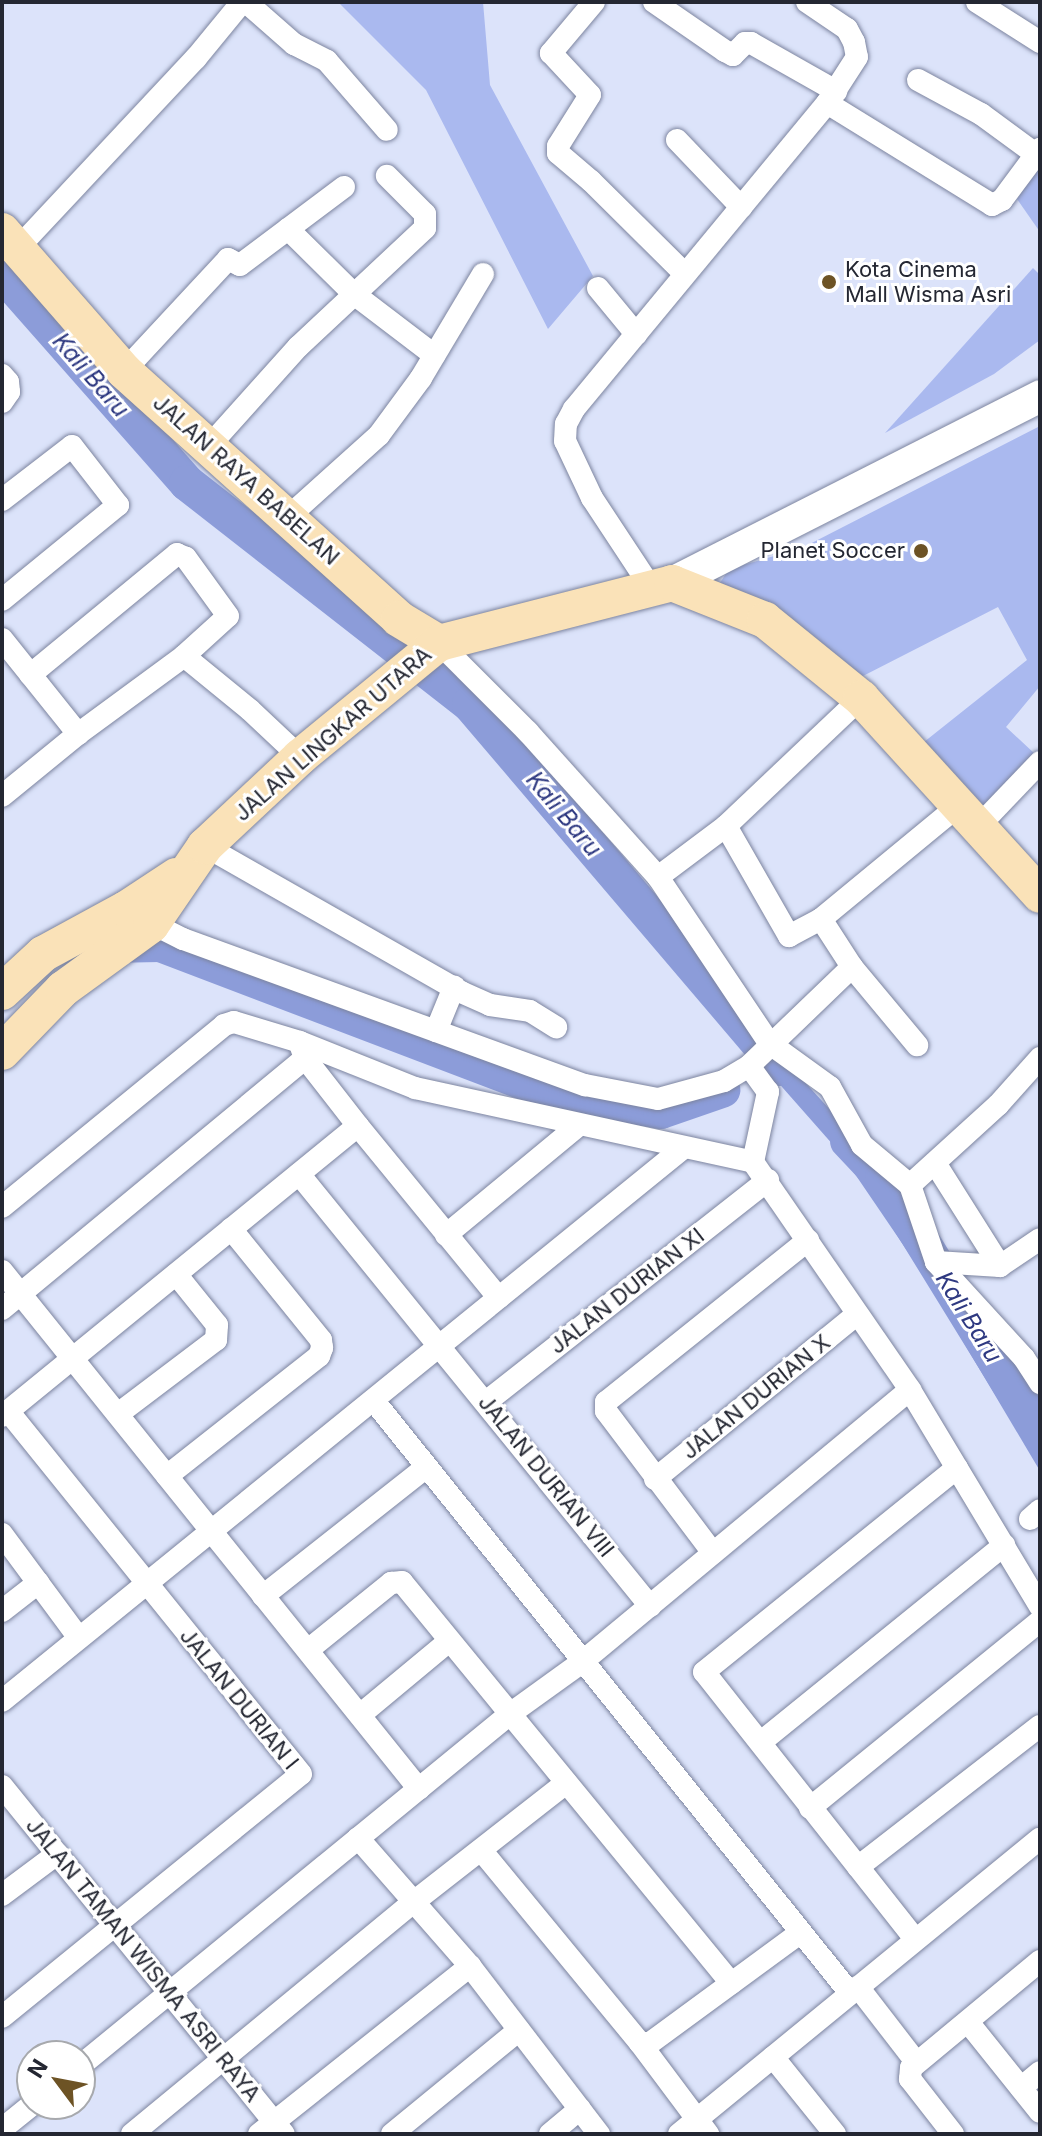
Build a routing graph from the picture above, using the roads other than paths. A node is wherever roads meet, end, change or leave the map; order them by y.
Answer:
1 (594, 2) edge
2 (654, 2) edge
3 (807, 2) edge
4 (977, 2) edge
5 (241, 3) edge
6 (1040, 42) edge
7 (918, 80) dead end
8 (832, 97) junction
9 (387, 130) dead end
10 (677, 140) dead end
11 (1038, 152) edge
12 (387, 176) dead end
13 (344, 187) dead end
14 (741, 207) junction
15 (288, 229) junction
16 (10, 239) edge
17 (483, 274) dead end
18 (685, 274) junction
19 (598, 288) dead end
20 (354, 294) junction
21 (636, 334) junction
22 (434, 355) junction
23 (124, 371) junction
24 (2, 375) edge
25 (1040, 396) edge
26 (2, 402) edge
27 (210, 445) junction
28 (2, 500) edge
29 (288, 517) junction
30 (662, 586) junction
31 (2, 600) edge
32 (2, 639) edge
33 (437, 645) junction
34 (184, 656) junction
35 (30, 675) junction
36 (861, 698) junction
37 (78, 734) junction
38 (300, 757) junction
39 (1040, 762) edge
40 (2, 796) edge
41 (968, 817) junction
42 (726, 826) junction
43 (201, 854) junction
44 (658, 877) junction
45 (1040, 895) edge
46 (821, 919) junction
47 (140, 921) junction
48 (852, 967) junction
49 (454, 987) junction
50 (2, 992) edge
51 (556, 1027) dead end
52 (436, 1031) junction
53 (917, 1045) dead end
54 (302, 1050) junction
55 (2, 1052) edge
56 (1040, 1058) edge
57 (757, 1063) junction
58 (579, 1125) junction
59 (358, 1126) junction
60 (682, 1149) junction
61 (753, 1162) junction
62 (935, 1163) junction
63 (299, 1174) junction
64 (768, 1180) junction
65 (910, 1185) junction
66 (2, 1207) edge
67 (231, 1229) junction
68 (446, 1235) junction
69 (1040, 1239) edge
70 (808, 1240) junction
71 (936, 1262) junction
72 (1000, 1266) junction
73 (2, 1271) edge
74 (176, 1274) junction
75 (21, 1294) junction
76 (499, 1298) junction
77 (2, 1309) edge
78 (857, 1314) junction
79 (440, 1347) junction
80 (1032, 1353) edge
81 (73, 1358) junction
82 (1040, 1383) edge
83 (910, 1390) junction
84 (374, 1401) junction
85 (486, 1402) junction
86 (5, 1414) edge
87 (118, 1414) junction
88 (425, 1468) junction
89 (957, 1468) junction
90 (167, 1476) junction
91 (655, 1479) junction
92 (213, 1533) junction
93 (2, 1534) edge
94 (1004, 1545) junction
95 (713, 1553) junction
96 (38, 1583) junction
97 (148, 1586) junction
98 (263, 1596) junction
99 (650, 1606) junction
100 (1040, 1606) edge
101 (2, 1611) edge
102 (1040, 1621) edge
103 (79, 1638) junction
104 (449, 1641) junction
105 (308, 1650) junction
106 (582, 1662) junction
107 (2, 1701) edge
108 (510, 1714) junction
109 (360, 1715) junction
110 (1040, 1726) edge
111 (761, 1742) junction
112 (566, 1783) junction
113 (419, 1789) junction
114 (6, 1798) edge
115 (810, 1808) junction
116 (358, 1838) junction
117 (1040, 1839) edge
118 (481, 1850) junction
119 (57, 1854) junction
120 (858, 1867) junction
121 (2, 1895) edge
122 (415, 1901) junction
123 (115, 1926) junction
124 (801, 1932) junction
125 (915, 1939) junction
126 (1040, 1961) edge
127 (470, 1966) junction
128 (731, 1983) junction
129 (854, 1990) junction
130 (170, 1993) junction
131 (2, 2017) edge
132 (968, 2022) junction
133 (519, 2030) junction
134 (640, 2043) junction
135 (96, 2053) edge
136 (773, 2057) junction
137 (225, 2061) junction
138 (916, 2062) junction
139 (1040, 2072) edge
140 (1021, 2088) junction
141 (580, 2109) junction
142 (1040, 2112) edge
143 (702, 2127) edge
144 (272, 2130) edge
145 (132, 2134) edge
146 (392, 2134) edge
147 (550, 2134) edge
148 (599, 2134) edge
149 (679, 2134) edge
150 (835, 2134) edge
151 (953, 2134) edge

1 - 18 street
2 - 8 street
3 - 8 street
4 - 6 street
5 - 9 street
5 - 16 street
7 - 11 street
8 - 11 street
8 - 14 street
10 - 14 street
12 - 20 street
13 - 15 street
14 - 18 street
15 - 20 street
15 - 23 street
16 - 23 main road, JALAN RAYA BABELAN
17 - 22 street
18 - 21 street
19 - 21 street
20 - 22 street
20 - 27 street
21 - 30 street
22 - 29 street
23 - 27 main road, JALAN RAYA BABELAN
24 - 26 street
25 - 30 street
27 - 29 main road, JALAN RAYA BABELAN
28 - 31 street
29 - 33 main road, JALAN RAYA BABELAN
30 - 33 main road, JALAN LINGKAR UTARA
30 - 36 main road
32 - 35 street
33 - 38 main road, JALAN LINGKAR UTARA
33 - 44 street
34 - 35 street
34 - 37 street
34 - 38 street
35 - 37 street
36 - 41 main road
36 - 42 street
37 - 40 street
38 - 43 main road, JALAN LINGKAR UTARA
39 - 41 street
41 - 45 main road
41 - 46 street
42 - 44 street
42 - 46 street
43 - 47 main road, JALAN LINGKAR UTARA
43 - 49 street
44 - 57 street
46 - 48 street
47 - 50 main road, JALAN LINGKAR UTARA
47 - 52 street
47 - 55 main road, JALAN LINGKAR UTARA
48 - 53 street
48 - 57 street
49 - 51 street
49 - 52 street
52 - 57 street
54 - 58 street
54 - 59 street
54 - 66 street
54 - 75 street
56 - 62 street
57 - 61 street
57 - 65 street
58 - 60 street
58 - 68 street
59 - 63 street
59 - 68 street
60 - 61 street
60 - 76 street
61 - 64 street
62 - 65 street
62 - 72 street
63 - 67 street
63 - 79 street, JALAN DURIAN VIII
64 - 70 street
64 - 85 street, JALAN DURIAN XI
65 - 71 street
67 - 74 street
67 - 90 street
68 - 76 street
69 - 72 street
70 - 78 street
70 - 91 street
71 - 72 street
71 - 80 street
73 - 75 street
74 - 81 street
74 - 87 street
75 - 77 street
75 - 81 street
76 - 79 street
78 - 83 street
78 - 91 street, JALAN DURIAN X
79 - 84 street
79 - 85 street, JALAN DURIAN VIII
80 - 82 street
81 - 86 street
81 - 87 street
83 - 89 street
83 - 95 street
84 - 88 street
84 - 92 street
85 - 99 street, JALAN DURIAN VIII
86 - 97 street
87 - 90 street
88 - 98 street
88 - 106 street
89 - 94 street
89 - 111 street
90 - 92 street
91 - 95 street
92 - 97 street
92 - 98 street
93 - 96 street
94 - 100 street
94 - 111 street
95 - 99 street
96 - 101 street
96 - 103 street
97 - 103 street
97 - 123 street, JALAN DURIAN I
98 - 105 street
99 - 106 street
102 - 115 street
103 - 107 street
104 - 105 street
104 - 108 street
104 - 109 street
105 - 109 street
106 - 108 street
106 - 124 street
108 - 112 street
108 - 113 street
109 - 113 street
110 - 120 street
111 - 115 street
112 - 118 street
112 - 128 street
113 - 116 street
114 - 119 street, JALAN TAMAN WISMA ASRI RAYA
115 - 120 street
116 - 122 street
116 - 130 street
117 - 125 street
118 - 122 street
118 - 134 street
119 - 121 street
119 - 123 street, JALAN TAMAN WISMA ASRI RAYA
120 - 125 street
122 - 127 street
122 - 137 street
123 - 130 street, JALAN TAMAN WISMA ASRI RAYA
123 - 131 street
124 - 128 street
124 - 129 street
125 - 129 street
126 - 132 street
127 - 133 street
127 - 144 street
128 - 134 street
129 - 136 street
129 - 138 street
130 - 135 street
130 - 137 street, JALAN TAMAN WISMA ASRI RAYA
132 - 138 street
132 - 140 street
133 - 141 street
133 - 146 street
134 - 143 street
136 - 143 street
136 - 150 street
137 - 144 street, JALAN TAMAN WISMA ASRI RAYA
137 - 145 street
138 - 151 street
139 - 140 street
140 - 142 street
141 - 147 street
141 - 148 street
143 - 149 street

